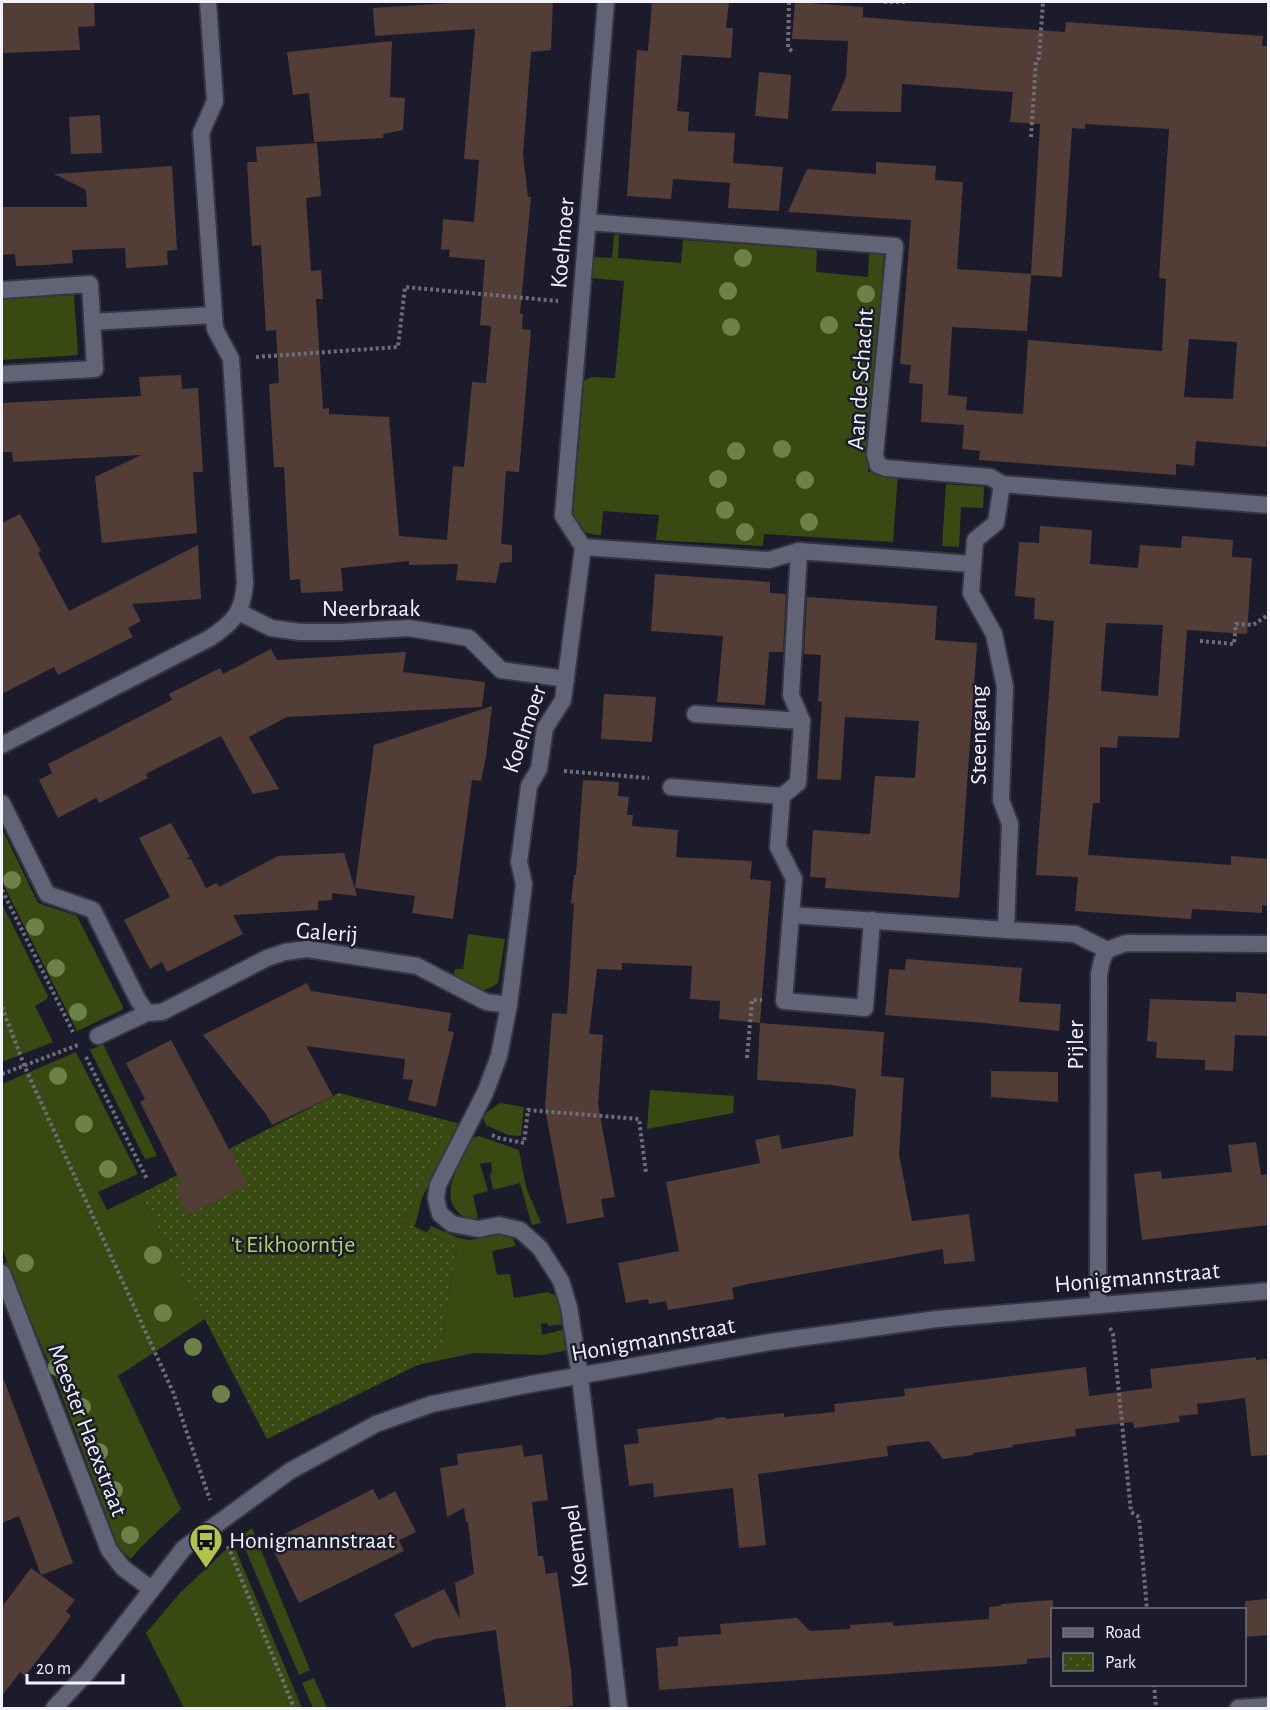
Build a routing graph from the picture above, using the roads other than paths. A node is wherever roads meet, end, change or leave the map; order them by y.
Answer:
1 (208, 2) edge
2 (606, 2) edge
3 (588, 222) junction
4 (2, 290) edge
5 (214, 315) junction
6 (92, 322) junction
7 (2, 375) edge
8 (1002, 484) junction
9 (1269, 505) edge
10 (583, 547) junction
11 (800, 551) junction
12 (972, 564) junction
13 (239, 612) junction
14 (566, 679) junction
15 (695, 714) dead end
16 (802, 721) junction
17 (2, 745) edge
18 (671, 787) road end
19 (782, 796) junction
20 (2, 803) edge
21 (791, 915) junction
22 (872, 920) junction
23 (1006, 930) junction
24 (1269, 944) edge
25 (1107, 950) junction
26 (509, 1005) junction
27 (147, 1013) junction
28 (98, 1036) road end
29 (2, 1274) edge
30 (1269, 1291) edge
31 (1098, 1304) junction
32 (580, 1377) junction
33 (150, 1588) junction
34 (1269, 1706) edge
35 (54, 1708) edge
36 (619, 1708) edge
37 (1238, 1708) edge

1 - 5 street
2 - 3 street, Koelmoer
3 - 8 street, Aan de Schacht
3 - 10 street, Koelmoer
4 - 6 street
5 - 6 street
5 - 13 street
6 - 7 street
8 - 9 street, Aan de Schacht
8 - 12 street, Steengang
10 - 11 street
10 - 14 street, Koelmoer
11 - 12 street
11 - 16 street
12 - 23 street, Steengang
13 - 14 street, Neerbraak
13 - 17 street
14 - 26 street, Koelmoer
15 - 16 street
16 - 19 street
18 - 19 street
19 - 21 street
20 - 27 street
21 - 22 street
21 - 22 street
22 - 23 street
23 - 25 street
24 - 25 street
25 - 31 street, Pijler
26 - 27 street, Galerij
26 - 32 street, Koelmoer
27 - 28 street, Galerij
29 - 33 street, Meester Haexstraat
30 - 31 street, Honigmannstraat
31 - 32 street, Honigmannstraat
32 - 33 street, Honigmannstraat
32 - 36 street, Koempel
33 - 35 street, Honigmannstraat
34 - 37 street

